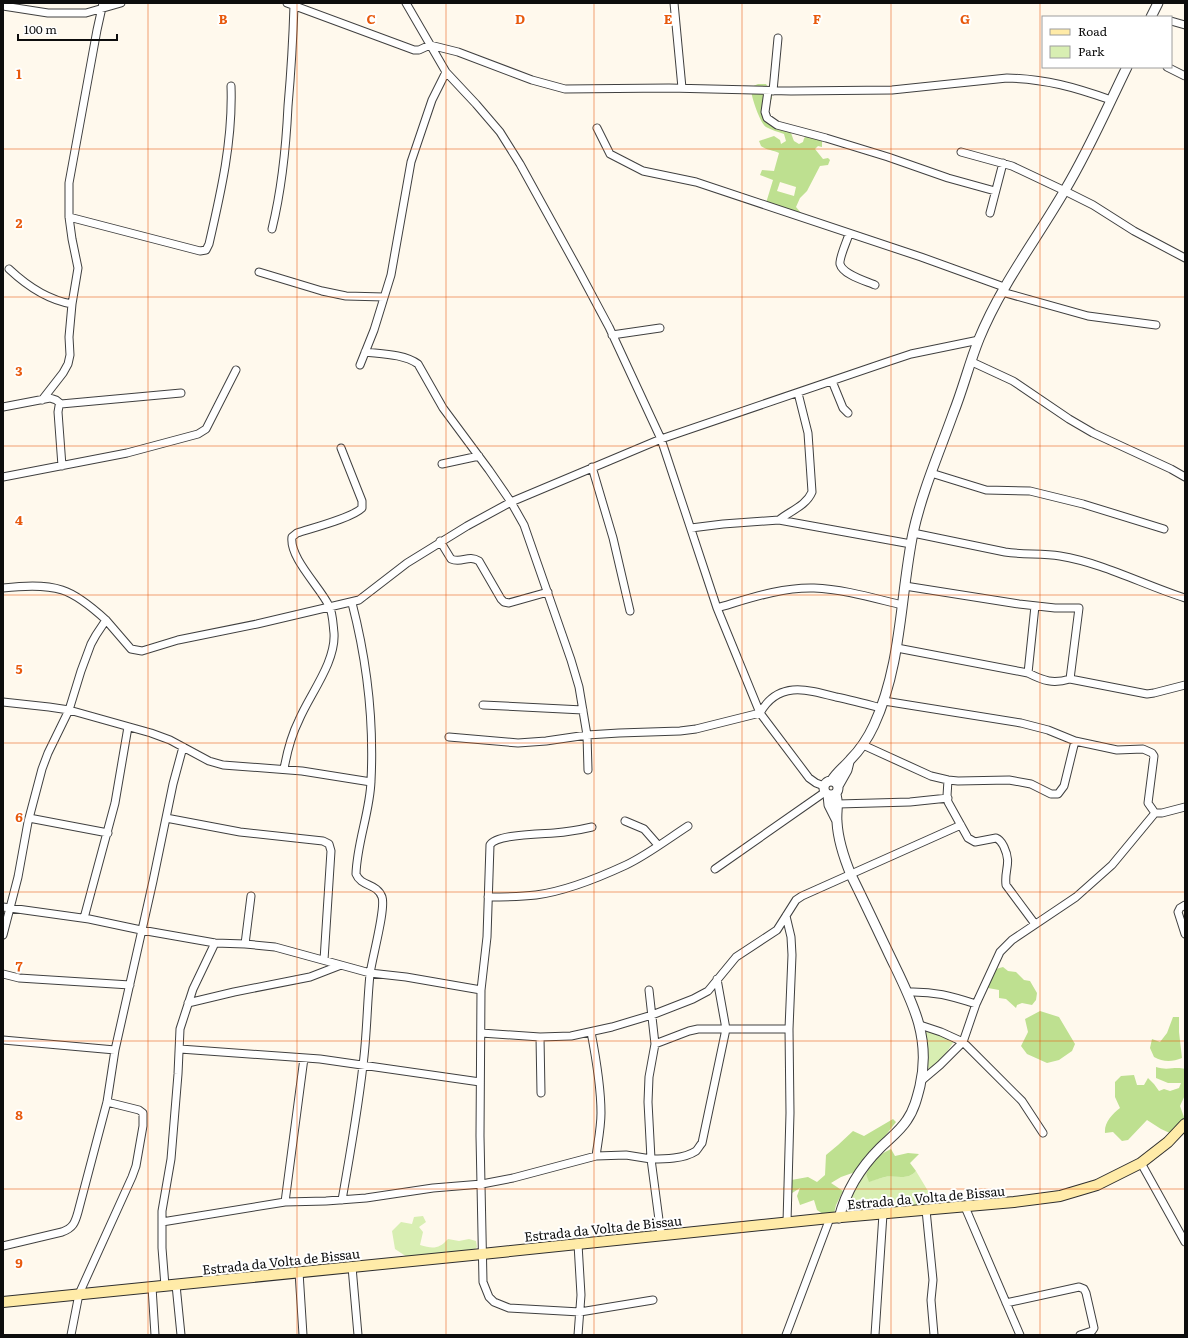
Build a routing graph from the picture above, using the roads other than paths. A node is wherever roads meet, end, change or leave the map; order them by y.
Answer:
1 (121, 3) edge
2 (406, 3) edge
3 (674, 3) edge
4 (1158, 3) edge
5 (290, 4) edge
6 (3, 6) edge
7 (102, 6) edge
8 (1154, 16) edge
9 (1172, 21) edge
10 (1185, 25) edge
11 (778, 38) dead end
12 (430, 45) junction
13 (1127, 68) edge
14 (1169, 68) edge
15 (446, 72) junction
16 (1185, 76) edge
17 (231, 86) dead end
18 (682, 88) junction
19 (771, 91) junction
20 (1111, 100) junction
21 (597, 128) dead end
22 (961, 152) dead end
23 (1002, 162) junction
24 (995, 191) junction
25 (1065, 191) junction
26 (990, 214) dead end
27 (69, 217) junction
28 (272, 229) dead end
29 (849, 234) junction
30 (1185, 258) edge
31 (9, 269) dead end
32 (258, 272) dead end
33 (875, 285) dead end
34 (1003, 290) junction
35 (384, 298) junction
36 (72, 304) junction
37 (1156, 325) dead end
38 (660, 328) dead end
39 (612, 335) junction
40 (979, 340) junction
41 (365, 352) junction
42 (972, 362) junction
43 (360, 365) dead end
44 (236, 370) dead end
45 (832, 381) junction
46 (181, 393) dead end
47 (798, 393) junction
48 (42, 400) junction
49 (61, 404) junction
50 (3, 407) edge
51 (848, 413) dead end
52 (661, 439) junction
53 (341, 448) dead end
54 (479, 456) junction
55 (442, 464) dead end
56 (62, 466) junction
57 (592, 467) junction
58 (932, 473) junction
59 (3, 477) edge
60 (1185, 477) edge
61 (511, 502) junction
62 (779, 520) junction
63 (691, 528) junction
64 (1164, 529) dead end
65 (913, 533) junction
66 (440, 542) junction
67 (911, 544) junction
68 (905, 586) junction
69 (3, 588) edge
70 (548, 592) junction
71 (1185, 598) edge
72 (352, 603) junction
73 (902, 605) junction
74 (1035, 606) junction
75 (330, 607) junction
76 (717, 608) junction
77 (630, 611) dead end
78 (106, 620) junction
79 (897, 648) junction
80 (1028, 674) junction
81 (1070, 679) junction
82 (1185, 685) edge
83 (3, 702) edge
84 (883, 704) junction
85 (483, 705) dead end
86 (69, 710) junction
87 (583, 710) junction
88 (760, 713) junction
89 (128, 727) junction
90 (587, 735) junction
91 (450, 737) dead end
92 (1075, 741) junction
93 (862, 745) junction
94 (183, 747) junction
95 (284, 769) junction
96 (588, 770) dead end
97 (948, 780) junction
98 (371, 782) junction
99 (830, 789) junction
100 (948, 798) junction
101 (838, 804) junction
102 (1185, 807) edge
103 (1155, 813) junction
104 (28, 818) junction
105 (166, 818) junction
106 (625, 821) dead end
107 (837, 821) junction
108 (961, 825) junction
109 (688, 826) dead end
110 (592, 827) dead end
111 (108, 833) junction
112 (658, 845) junction
113 (715, 868) dead end
114 (851, 875) junction
115 (251, 896) dead end
116 (488, 897) junction
117 (1185, 905) edge
118 (7, 907) edge
119 (786, 916) junction
120 (84, 918) junction
121 (1035, 924) junction
122 (141, 930) junction
123 (1185, 934) edge
124 (3, 935) edge
125 (216, 943) junction
126 (245, 944) junction
127 (324, 960) junction
128 (341, 965) junction
129 (370, 973) junction
130 (3, 974) edge
131 (717, 979) junction
132 (130, 985) junction
133 (481, 990) junction
134 (649, 990) dead end
135 (908, 992) junction
136 (188, 1003) junction
137 (976, 1004) junction
138 (652, 1015) junction
139 (920, 1026) junction
140 (726, 1030) junction
141 (789, 1030) junction
142 (591, 1032) junction
143 (481, 1033) junction
144 (540, 1037) junction
145 (3, 1040) edge
146 (963, 1042) junction
147 (655, 1044) junction
148 (180, 1049) junction
149 (115, 1050) junction
150 (304, 1058) junction
151 (363, 1065) junction
152 (921, 1081) junction
153 (480, 1082) junction
154 (541, 1093) dead end
155 (107, 1102) junction
156 (1185, 1124) edge
157 (1043, 1133) dead end
158 (596, 1156) junction
159 (651, 1159) junction
160 (1141, 1162) junction
161 (482, 1184) junction
162 (342, 1200) junction
163 (285, 1202) junction
164 (965, 1207) junction
165 (926, 1210) junction
166 (883, 1214) junction
167 (835, 1218) junction
168 (162, 1222) junction
169 (786, 1222) junction
170 (661, 1235) junction
171 (1185, 1242) edge
172 (578, 1244) junction
173 (3, 1246) edge
174 (482, 1254) junction
175 (352, 1267) junction
176 (299, 1272) junction
177 (176, 1285) junction
178 (165, 1286) junction
179 (152, 1287) junction
180 (79, 1294) junction
181 (653, 1300) dead end
182 (3, 1302) edge
183 (1006, 1303) junction
184 (580, 1312) junction
185 (71, 1335) edge
186 (155, 1335) edge
187 (181, 1335) edge
188 (303, 1335) edge
189 (358, 1335) edge
190 (578, 1335) edge
191 (786, 1335) edge
192 (875, 1335) edge
193 (934, 1335) edge
194 (1020, 1335) edge
195 (1080, 1335) edge

1 - 7 street
2 - 12 street
3 - 18 street
4 - 8 street
5 - 12 street
5 - 28 street
6 - 7 street
7 - 27 street
9 - 10 street
11 - 19 street
12 - 15 street
12 - 18 street
13 - 20 street
14 - 16 street
15 - 35 street
15 - 39 street
17 - 27 street
18 - 19 street
19 - 20 street
19 - 24 street
20 - 25 street
21 - 29 street
22 - 23 street
23 - 24 street
23 - 25 street
24 - 26 street
25 - 30 street
25 - 34 street
27 - 36 street
29 - 33 street
29 - 34 street
31 - 36 street
32 - 35 street
34 - 37 street
34 - 40 street
35 - 41 street
36 - 48 street
38 - 39 street
39 - 52 street
40 - 42 street
40 - 45 street
41 - 43 street
41 - 54 street
42 - 58 street
42 - 60 street
44 - 56 street
45 - 47 street
45 - 51 street
46 - 49 street
47 - 52 street
47 - 62 street
48 - 49 street
48 - 50 street
49 - 56 street
52 - 57 street
52 - 63 street
53 - 75 street
54 - 55 street
54 - 61 street
56 - 59 street
57 - 61 street
57 - 77 street
58 - 64 street
58 - 65 street
61 - 66 street
61 - 70 street
62 - 63 street
62 - 67 street
63 - 76 street
65 - 67 street
65 - 71 street
66 - 70 street
66 - 72 street
67 - 68 street
68 - 73 street
68 - 74 street
69 - 78 street
70 - 87 street
72 - 75 street
72 - 98 street
73 - 76 street
73 - 79 street
74 - 80 street
74 - 81 street
75 - 78 street
75 - 95 street
76 - 88 street
78 - 86 street
79 - 80 street
79 - 84 street
80 - 81 street
81 - 82 street
83 - 86 street
84 - 88 street
84 - 92 street
84 - 93 street
85 - 87 street
86 - 89 street
86 - 104 street
87 - 90 street
88 - 90 street
88 - 99 street
89 - 94 street
89 - 111 street
90 - 91 street
90 - 96 street
92 - 97 street
92 - 103 street
93 - 97 street
93 - 99 street
94 - 95 street
94 - 105 street
95 - 98 street
97 - 100 street
98 - 129 street
99 - 101 street
99 - 107 street
99 - 113 street
100 - 101 street
100 - 108 street
101 - 107 street
102 - 103 street
103 - 121 street
104 - 111 street
104 - 118 street
105 - 122 street
105 - 127 street
106 - 112 street
107 - 114 street
108 - 114 street
108 - 121 street
109 - 112 street
110 - 116 street
111 - 120 street
112 - 116 street
114 - 119 street
114 - 135 street
115 - 126 street
116 - 133 street
117 - 123 street
118 - 120 street
118 - 124 street
119 - 131 street
119 - 141 street
120 - 122 street
121 - 137 street
122 - 125 street
122 - 132 street
125 - 126 street
125 - 136 street
126 - 127 street
127 - 128 street
128 - 129 street
128 - 136 street
129 - 133 street
129 - 151 street
130 - 132 street
131 - 138 street
131 - 140 street
132 - 149 street
133 - 143 street
134 - 138 street
135 - 137 street
135 - 139 street
136 - 148 street
137 - 146 street
138 - 142 street
138 - 147 street
139 - 146 street
139 - 152 street
140 - 141 street
140 - 147 street
140 - 159 street
141 - 169 street
142 - 144 street
142 - 158 street
143 - 144 street
143 - 153 street
144 - 154 street
145 - 149 street
146 - 152 street
146 - 157 street
147 - 159 street
148 - 150 street
148 - 168 street
149 - 155 street
150 - 151 street
150 - 163 street
151 - 153 street
151 - 162 street
152 - 167 street
153 - 161 street
155 - 173 street
155 - 180 street
156 - 160 main road, Estrada da Volta de Bissau
158 - 159 street
158 - 161 street
159 - 170 street
160 - 164 main road, Estrada da Volta de Bissau
160 - 171 street
161 - 162 street
161 - 174 street
162 - 163 street
163 - 168 street
164 - 165 main road, Estrada da Volta de Bissau
164 - 183 street
165 - 166 main road, Estrada da Volta de Bissau
165 - 193 street
166 - 167 main road, Estrada da Volta de Bissau
166 - 192 street
167 - 169 main road, Estrada da Volta de Bissau
167 - 191 street
168 - 178 street
169 - 170 main road, Estrada da Volta de Bissau
170 - 172 main road, Estrada da Volta de Bissau
172 - 174 main road, Estrada da Volta de Bissau
172 - 184 street
174 - 175 main road, Estrada da Volta de Bissau
174 - 184 street
175 - 176 main road, Estrada da Volta de Bissau
175 - 189 street
176 - 177 main road, Estrada da Volta de Bissau
176 - 188 street
177 - 178 main road, Estrada da Volta de Bissau
177 - 187 street
178 - 179 main road, Estrada da Volta de Bissau
179 - 180 main road, Estrada da Volta de Bissau
179 - 186 street
180 - 182 main road, Estrada da Volta de Bissau
180 - 185 street
181 - 184 street
183 - 194 street
183 - 195 street
184 - 190 street

